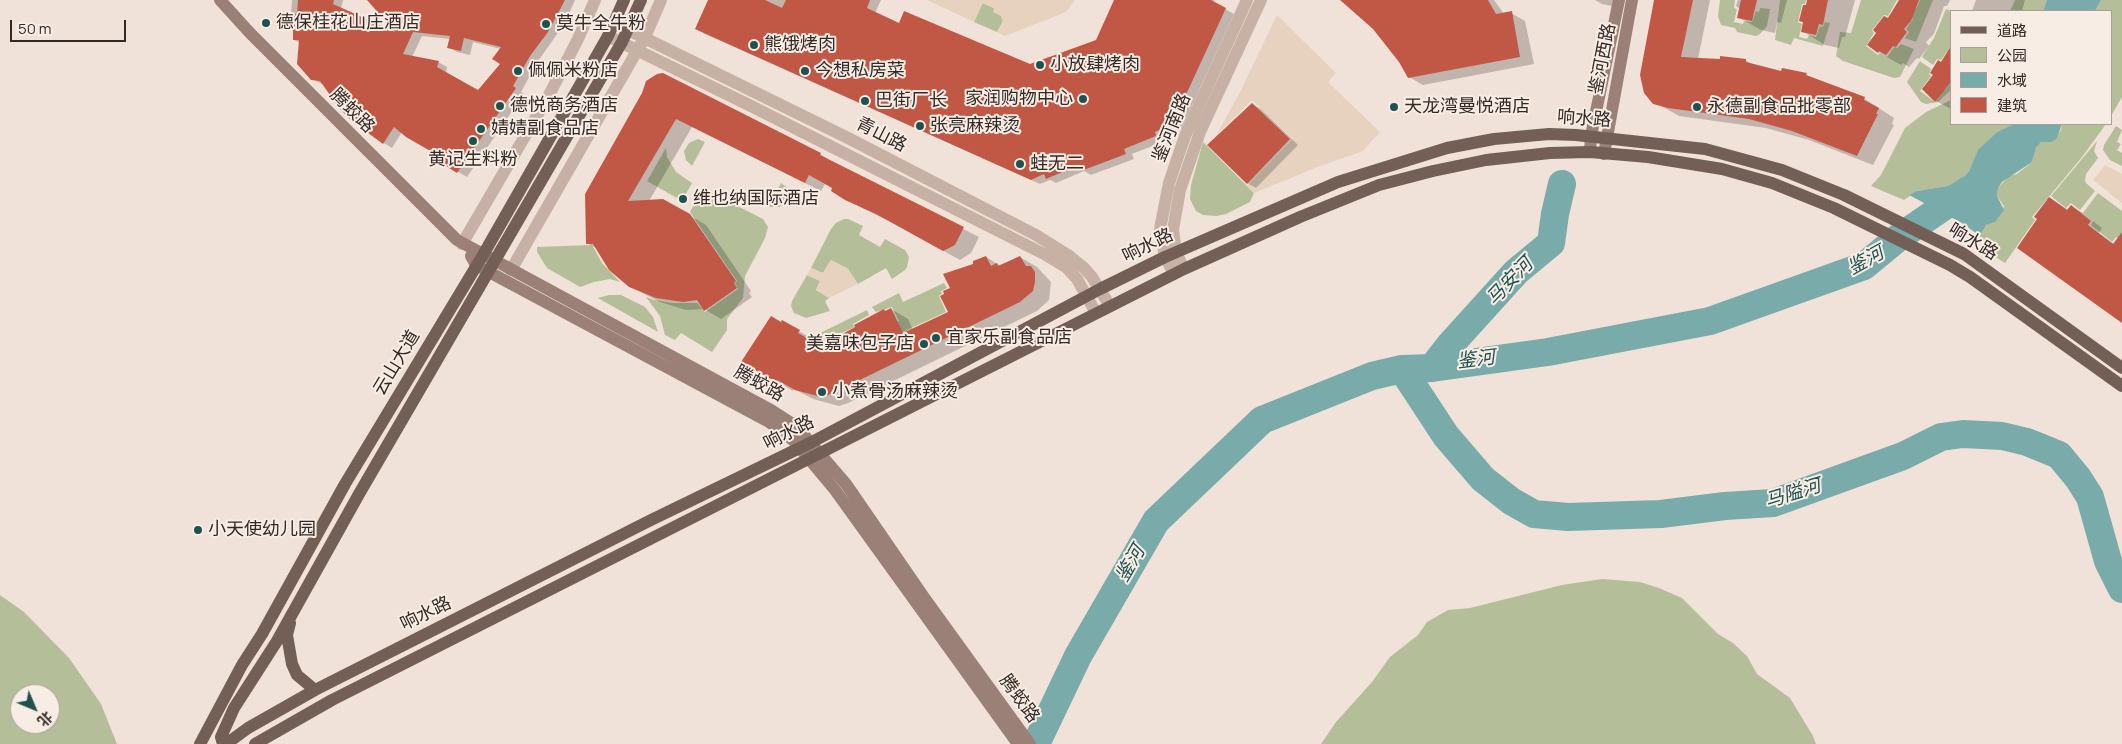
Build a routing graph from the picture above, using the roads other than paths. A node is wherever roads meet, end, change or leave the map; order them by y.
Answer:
1 (220, 0) edge
2 (596, 0) edge
3 (624, 0) edge
4 (641, 0) edge
5 (661, 0) edge
6 (1247, 0) edge
7 (1261, 0) edge
8 (1618, 0) edge
9 (1632, 0) edge
10 (614, 23) junction
11 (628, 29) junction
12 (608, 36) junction
13 (645, 37) junction
14 (622, 42) junction
15 (638, 49) junction
16 (1591, 136) junction
17 (1606, 138) junction
18 (1590, 152) junction
19 (1604, 154) junction
20 (462, 244) junction
21 (1170, 255) junction
22 (480, 260) junction
23 (492, 266) junction
24 (510, 270) junction
25 (1179, 272) junction
26 (1100, 289) junction
27 (1087, 296) junction
28 (1110, 306) junction
29 (1096, 313) junction
30 (2122, 368) edge
31 (2122, 386) edge
32 (812, 442) junction
33 (800, 448) junction
34 (816, 456) junction
35 (291, 615) junction
36 (315, 690) junction
37 (992, 698) junction
38 (200, 744) edge
39 (224, 744) edge
40 (255, 744) edge
41 (1018, 744) edge
42 (1030, 744) edge

1 - 20 main road, 腾蛟路
2 - 20 street
3 - 10 main road, 云山大道
4 - 11 main road, 云山大道
5 - 13 street
6 - 21 street, 鉴河南路
7 - 21 street, 鉴河南路
8 - 16 main road, 鉴河西路
9 - 17 main road, 鉴河西路
10 - 11 street, 青山路
10 - 12 main road, 云山大道
11 - 13 street, 青山路
11 - 14 main road, 云山大道
12 - 14 street, 青山路
12 - 22 main road, 云山大道
13 - 15 street
13 - 26 street, 青山路
14 - 15 street, 青山路
14 - 23 main road, 云山大道
15 - 24 street
15 - 27 street, 青山路
16 - 17 main road, 响水路
16 - 18 main road, 鉴河西路
16 - 21 main road, 响水路
17 - 19 main road, 鉴河西路
17 - 30 main road, 响水路
18 - 19 main road, 响水路
18 - 25 main road, 响水路
19 - 31 main road, 响水路
20 - 22 main road, 腾蛟路
21 - 25 street, 鉴河南路
21 - 26 main road, 响水路
22 - 23 main road, 腾蛟路
22 - 38 main road, 云山大道
23 - 24 main road, 腾蛟路
23 - 33 main road, 腾蛟路
23 - 35 main road, 云山大道
24 - 32 main road, 腾蛟路
25 - 28 main road, 响水路
26 - 27 main road, 响水路
26 - 28 street, 青山路
27 - 29 street, 青山路
27 - 32 main road, 响水路
28 - 29 main road, 响水路
29 - 34 main road, 响水路
32 - 33 main road, 响水路
32 - 34 main road, 腾蛟路
33 - 34 main road, 腾蛟路
33 - 36 main road, 响水路
34 - 37 main road, 腾蛟路
34 - 40 main road, 响水路
35 - 36 main road
35 - 39 main road, 云山大道
36 - 39 main road, 响水路
37 - 41 main road, 腾蛟路
37 - 42 main road, 腾蛟路

